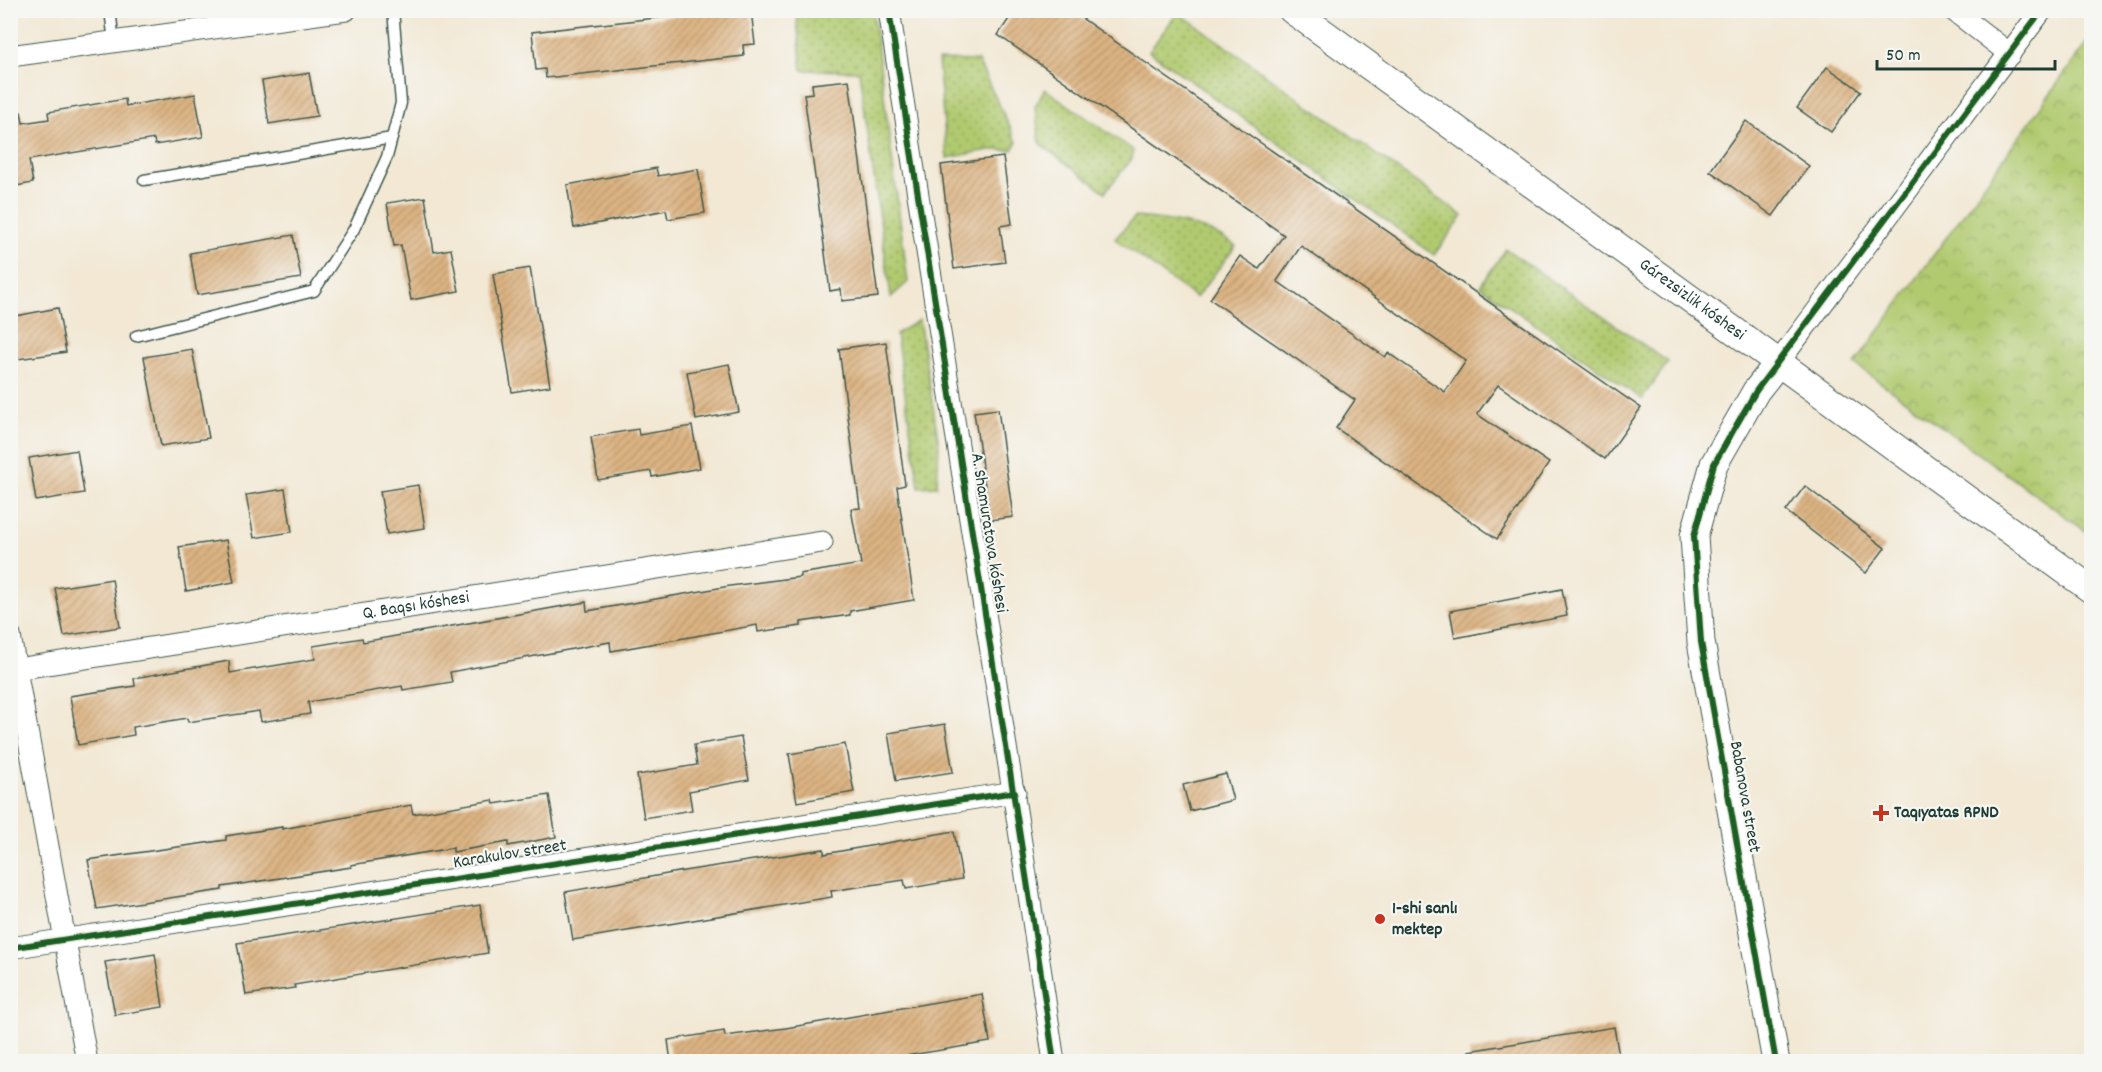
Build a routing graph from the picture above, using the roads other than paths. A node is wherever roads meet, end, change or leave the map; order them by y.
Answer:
1 (346, 10) edge
2 (393, 10) edge
3 (889, 10) edge
4 (1292, 10) edge
5 (1953, 10) edge
6 (2042, 10) edge
7 (110, 11) edge
8 (114, 42) junction
9 (2010, 54) junction
10 (10, 56) edge
11 (392, 138) junction
12 (144, 180) dead end
13 (136, 336) dead end
14 (1778, 363) junction
15 (822, 542) dead end
16 (2091, 590) edge
17 (10, 636) edge
18 (13, 670) edge
19 (1015, 792) junction
20 (65, 939) junction
21 (10, 948) edge
22 (87, 1062) edge
23 (1054, 1062) edge
24 (1776, 1062) edge

1 - 8 street
2 - 11 lane
3 - 19 street, A. Shamuratova kóshesi
4 - 14 street, Gárezsizlik kóshesi
5 - 9 street
6 - 9 street
7 - 8 lane
8 - 10 street
9 - 14 street
11 - 12 lane
11 - 13 lane
14 - 16 street, Gárezsizlik kóshesi
14 - 24 street, Babanova street
15 - 18 street, Q. Baqsı kóshesi
17 - 18 street
18 - 20 street
19 - 20 street, Karakulov street
19 - 23 street, A. Shamuratova kóshesi
20 - 21 street, Karakulov street
20 - 22 street

